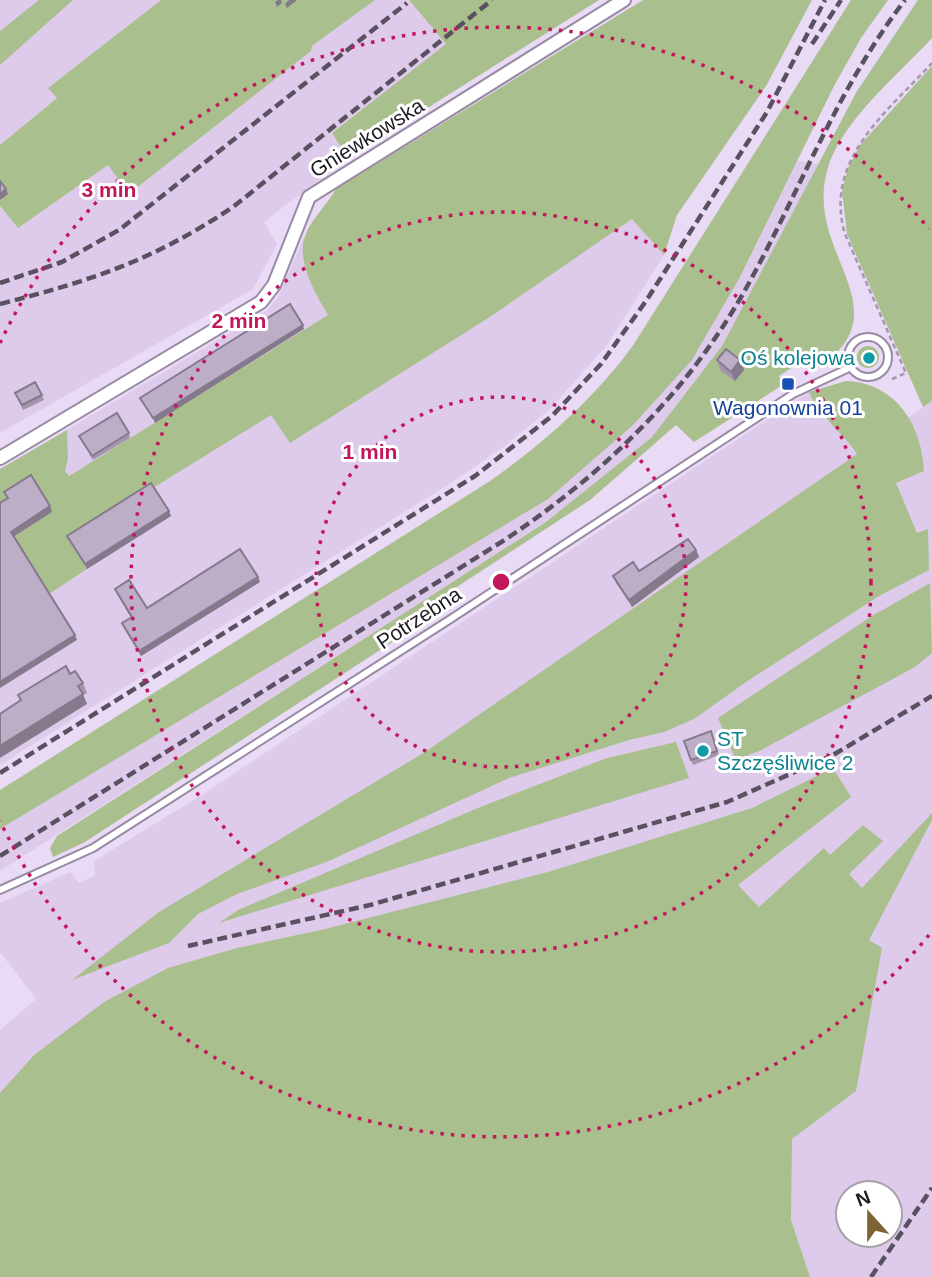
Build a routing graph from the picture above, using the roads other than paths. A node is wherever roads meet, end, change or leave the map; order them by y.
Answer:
1 (624, 0) edge
2 (850, 367) junction
3 (0, 458) edge
4 (0, 890) edge

1 - 3 street, Gniewkowska
2 - 2 lane
2 - 4 lane, Potrzebna

